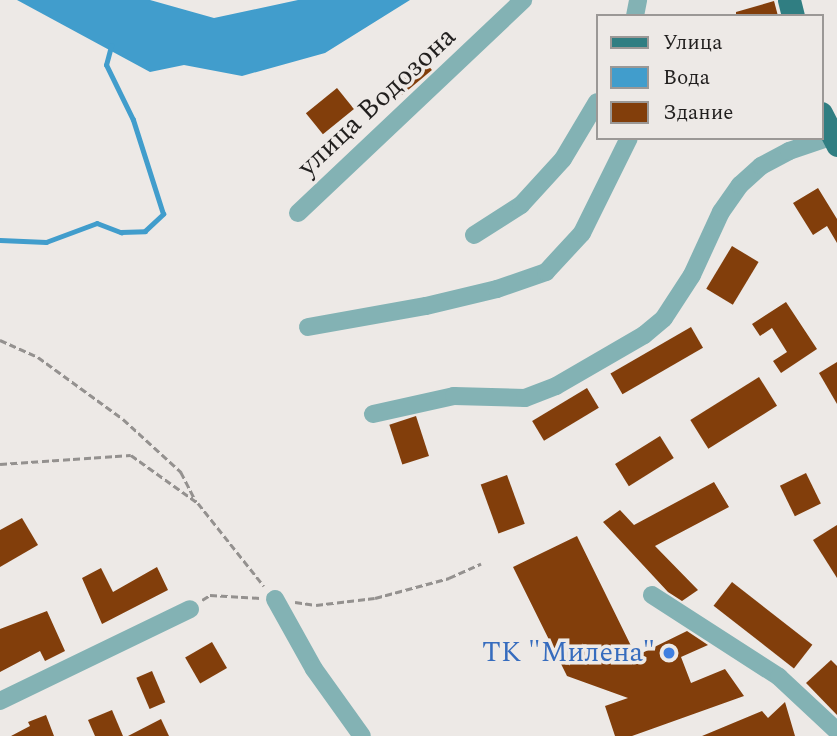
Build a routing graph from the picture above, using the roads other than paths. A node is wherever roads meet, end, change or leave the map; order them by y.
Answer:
1 (523, 0) edge
2 (596, 104) edge
3 (823, 117) edge
4 (628, 140) edge
5 (835, 140) edge
6 (298, 213) dead end
7 (474, 235) dead end
8 (308, 327) dead end
9 (373, 414) dead end
10 (652, 595) dead end
11 (275, 599) road end
12 (190, 609) road end
13 (0, 701) edge
14 (837, 731) edge
15 (362, 736) edge

1 - 6 street, улица Водозона
2 - 7 street
3 - 5 main road
4 - 8 street
5 - 9 street
10 - 14 street
11 - 15 street
12 - 13 street

